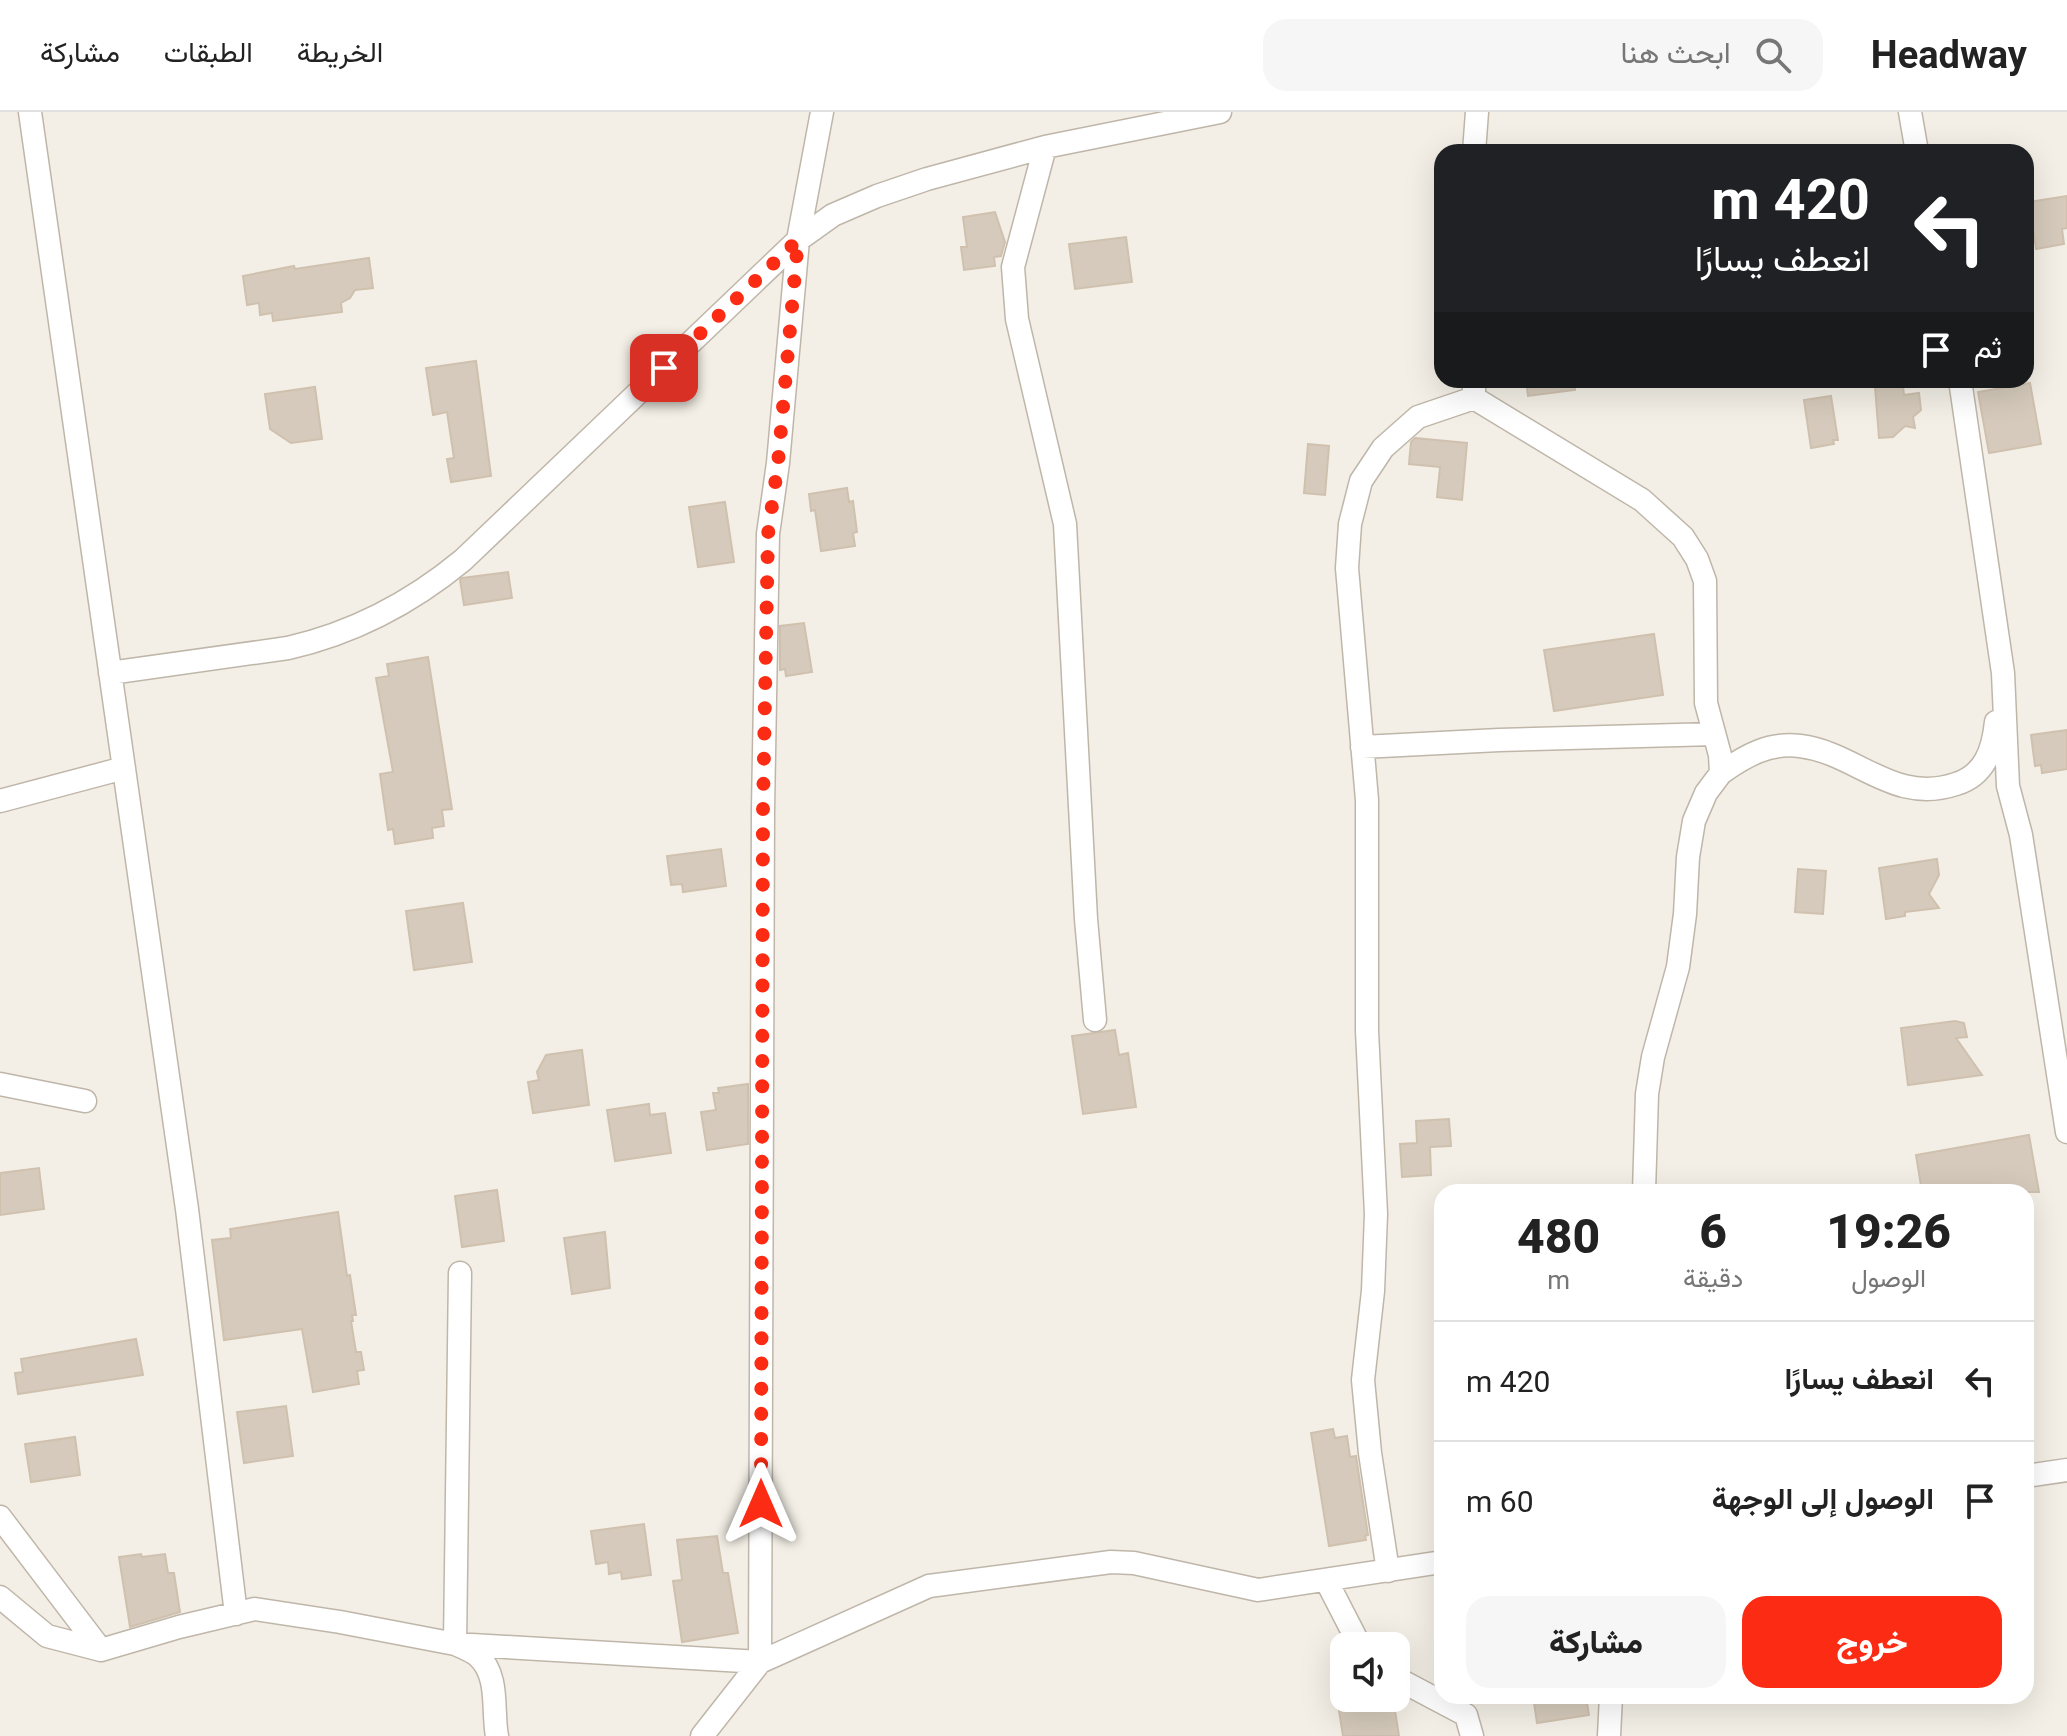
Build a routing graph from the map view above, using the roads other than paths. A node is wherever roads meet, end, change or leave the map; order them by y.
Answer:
1 (30, 112) edge
2 (822, 112) edge
3 (1220, 112) edge
4 (1477, 112) edge
5 (1910, 112) edge
6 (1475, 144) edge
7 (1916, 144) edge
8 (1045, 147) junction
9 (798, 240) junction
10 (1961, 388) edge
11 (1474, 389) edge
12 (110, 673) junction
13 (2003, 673) junction
14 (1714, 734) junction
15 (1362, 747) junction
16 (124, 768) junction
17 (1721, 773) junction
18 (0, 801) edge
19 (1095, 1020) dead end
20 (0, 1084) edge
21 (85, 1101) dead end
22 (2067, 1132) edge
23 (1644, 1184) edge
24 (460, 1273) dead end
25 (2067, 1470) edge
26 (2034, 1475) edge
27 (0, 1517) edge
28 (1434, 1563) edge
29 (1388, 1571) junction
30 (1326, 1580) junction
31 (0, 1597) edge
32 (236, 1614) junction
33 (1353, 1632) edge
34 (455, 1644) junction
35 (101, 1650) junction
36 (760, 1662) junction
37 (1410, 1685) edge
38 (1434, 1698) edge
39 (1445, 1704) edge
40 (1611, 1704) edge
41 (1612, 1735) edge
42 (497, 1736) edge
43 (702, 1736) edge
44 (1472, 1736) edge

1 - 12 street
2 - 9 street
3 - 8 street
4 - 6 street
5 - 7 street
8 - 9 street
8 - 19 street
9 - 12 street
9 - 36 street
10 - 13 street
11 - 14 street
11 - 15 street
12 - 16 street
13 - 17 street
13 - 22 street
14 - 15 street
14 - 17 street
15 - 29 street
16 - 18 street
16 - 32 street
17 - 23 street
20 - 21 street
24 - 34 street
25 - 26 street
27 - 35 street
28 - 29 street
29 - 30 street
30 - 33 street
30 - 36 street
31 - 35 street
32 - 34 street
32 - 35 street
34 - 36 street
34 - 42 street
36 - 43 street
37 - 38 street
39 - 44 street
40 - 41 street

